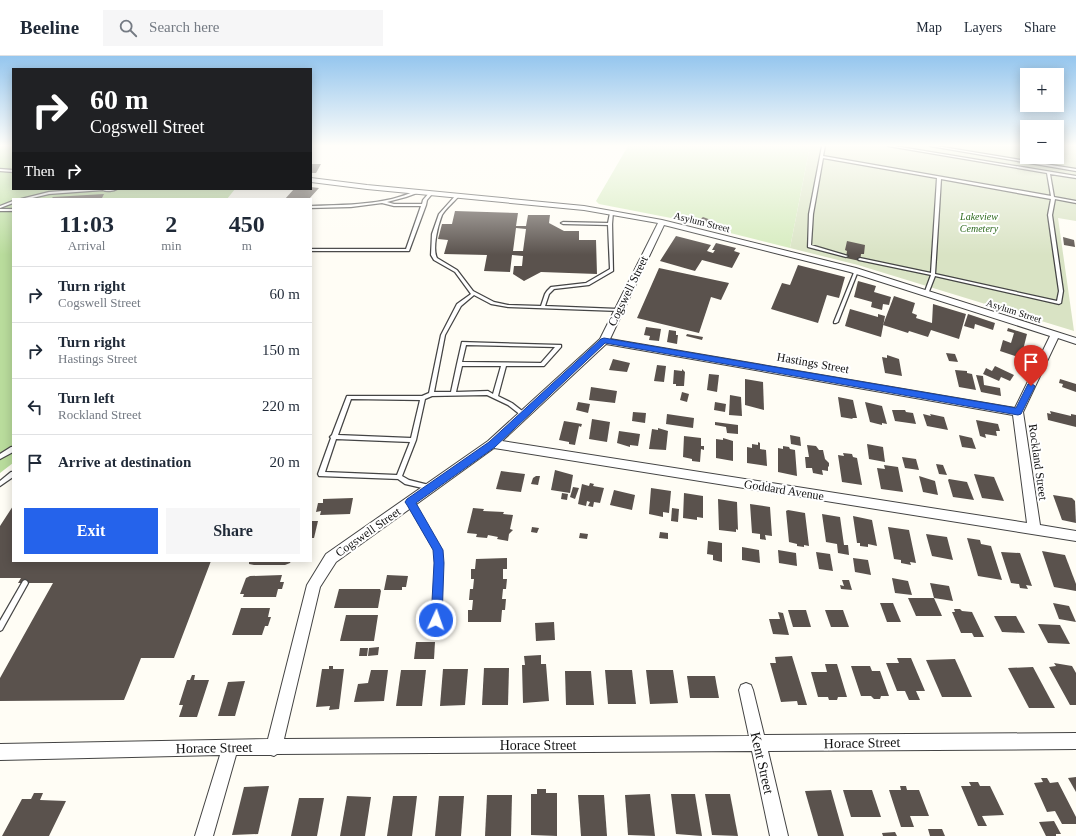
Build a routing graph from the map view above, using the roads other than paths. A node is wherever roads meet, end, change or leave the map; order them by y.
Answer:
1 (332, 182) edge
2 (817, 182) edge
3 (939, 182) edge
4 (964, 182) edge
5 (1050, 182) edge
6 (91, 190) edge
7 (416, 192) junction
8 (50, 193) junction
9 (430, 194) junction
10 (457, 196) junction
11 (28, 198) edge
12 (44, 198) edge
13 (1053, 198) junction
14 (379, 202) junction
15 (1076, 202) edge
16 (12, 203) edge
17 (424, 205) junction
18 (312, 208) edge
19 (0, 210) edge
20 (12, 210) edge
21 (612, 213) junction
22 (662, 222) junction
23 (563, 223) dead end
24 (610, 224) junction
25 (312, 250) edge
26 (846, 256) dead end
27 (860, 259) dead end
28 (856, 271) junction
29 (933, 275) junction
30 (474, 293) junction
31 (926, 294) junction
32 (543, 307) junction
33 (619, 310) junction
34 (836, 322) dead end
35 (1055, 335) junction
36 (604, 341) junction
37 (1076, 341) edge
38 (459, 364) junction
39 (504, 364) junction
40 (431, 394) junction
41 (453, 394) junction
42 (495, 396) junction
43 (423, 398) junction
44 (1018, 412) junction
45 (524, 415) junction
46 (333, 437) junction
47 (412, 440) junction
48 (492, 444) junction
49 (12, 450) edge
50 (0, 457) edge
51 (12, 475) edge
52 (399, 477) junction
53 (0, 484) edge
54 (432, 488) junction
55 (410, 502) junction
56 (1034, 529) junction
57 (1076, 536) edge
58 (26, 584) dead end
59 (436, 620) dead end
60 (0, 628) edge
61 (746, 690) dead end
62 (1076, 741) edge
63 (757, 744) junction
64 (230, 747) junction
65 (274, 748) junction
66 (0, 752) edge
67 (204, 836) edge
68 (779, 836) edge

1 - 7 street, Asylum Street
2 - 26 lane
3 - 29 lane
4 - 13 lane
5 - 13 lane
6 - 8 lane
7 - 9 street, Asylum Street
7 - 14 lane
8 - 11 lane
8 - 12 lane
9 - 10 street, Asylum Street
9 - 17 lane
10 - 21 street, Asylum Street
10 - 30 lane
13 - 15 lane
13 - 29 lane
14 - 17 lane
14 - 18 lane
16 - 19 lane
17 - 25 lane
19 - 20 lane
21 - 22 street, Asylum Street
21 - 24 lane
22 - 28 street, Asylum Street
22 - 33 street, Cogswell Street
23 - 24 lane
24 - 32 lane
27 - 29 lane
28 - 31 street, Asylum Street
28 - 34 lane
29 - 31 lane
30 - 32 lane
30 - 40 lane
31 - 35 street, Asylum Street
32 - 33 lane
33 - 36 street, Cogswell Street
35 - 37 street, Asylum Street
35 - 44 street, Rockland Street
36 - 44 street, Hastings Street
36 - 45 street, Cogswell Street
38 - 39 lane
38 - 39 lane
38 - 41 lane
39 - 42 lane
40 - 41 lane
40 - 43 lane
41 - 42 lane
42 - 45 lane
43 - 46 lane
43 - 47 lane
44 - 56 street, Rockland Street
45 - 48 street, Cogswell Street
46 - 47 lane
46 - 52 lane
47 - 52 lane
48 - 54 street, Cogswell Street
48 - 56 street, Goddard Avenue
49 - 50 lane
51 - 53 lane
52 - 54 lane
54 - 55 street, Cogswell Street
55 - 59 lane
55 - 65 street, Cogswell Street
56 - 57 street, Goddard Avenue
58 - 60 lane
61 - 63 street, Kent Street
62 - 63 street, Horace Street
63 - 65 street, Horace Street
63 - 68 street, Kent Street
64 - 65 street, Horace Street
64 - 66 street, Horace Street
64 - 67 street

